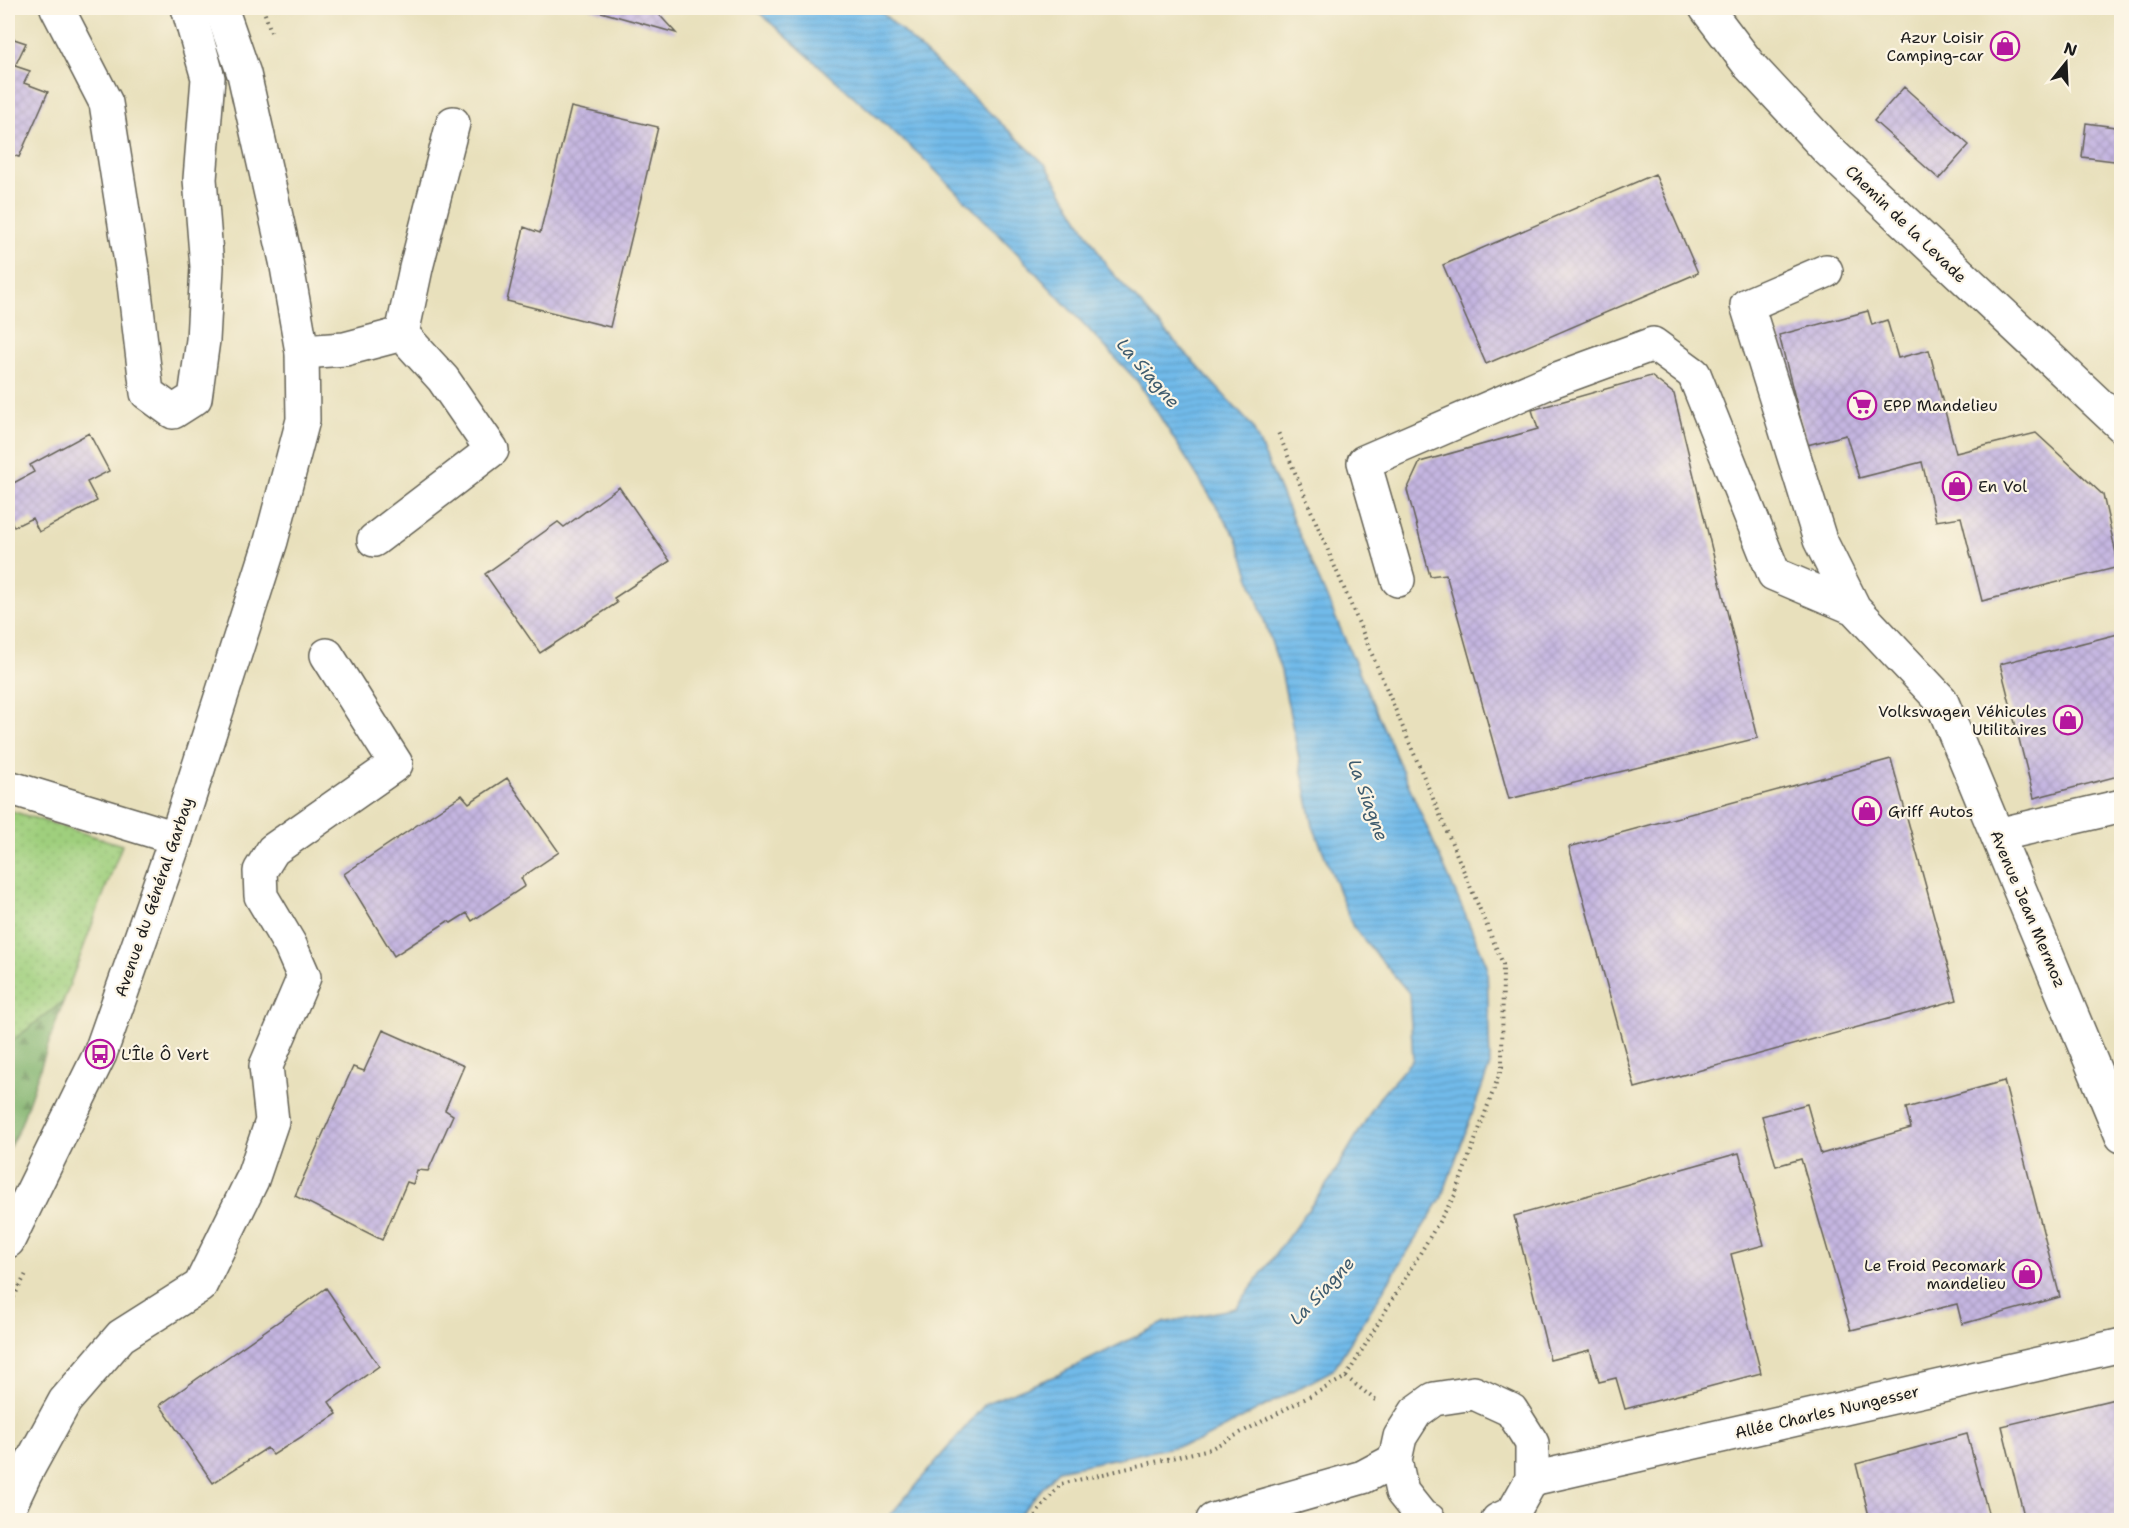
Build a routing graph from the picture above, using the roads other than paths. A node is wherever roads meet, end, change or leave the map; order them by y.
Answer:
1 (57, 8) edge
2 (188, 8) edge
3 (221, 8) edge
4 (1706, 8) edge
5 (453, 123) dead end
6 (1826, 271) dead end
7 (402, 334) junction
8 (302, 352) junction
9 (2121, 426) edge
10 (374, 540) dead end
11 (1398, 580) dead end
12 (1854, 608) junction
13 (327, 656) dead end
14 (8, 787) edge
15 (2121, 806) edge
16 (1997, 835) junction
17 (176, 838) junction
18 (2107, 1063) edge
19 (2121, 1136) edge
20 (8, 1241) edge
21 (2121, 1345) edge
22 (1395, 1460) junction
23 (16, 1469) edge
24 (1532, 1479) junction
25 (8, 1510) edge
26 (1424, 1519) edge
27 (1213, 1521) edge
28 (1498, 1521) edge

1 - 2 main road
3 - 8 main road, Avenue du Général Garbay
4 - 9 main road, Chemin de la Levade
5 - 7 main road
6 - 12 main road
7 - 8 main road
7 - 10 main road
8 - 17 main road, Avenue du Général Garbay
11 - 12 main road
12 - 16 main road, Avenue Jean Mermoz
13 - 23 main road
14 - 17 main road
15 - 16 main road
16 - 18 main road, Avenue Jean Mermoz
17 - 20 main road, Avenue du Général Garbay
18 - 19 main road, Avenue Jean Mermoz
21 - 24 main road, Allée Charles Nungesser
22 - 24 main road
22 - 26 main road
22 - 27 main road
23 - 25 main road
24 - 28 main road

